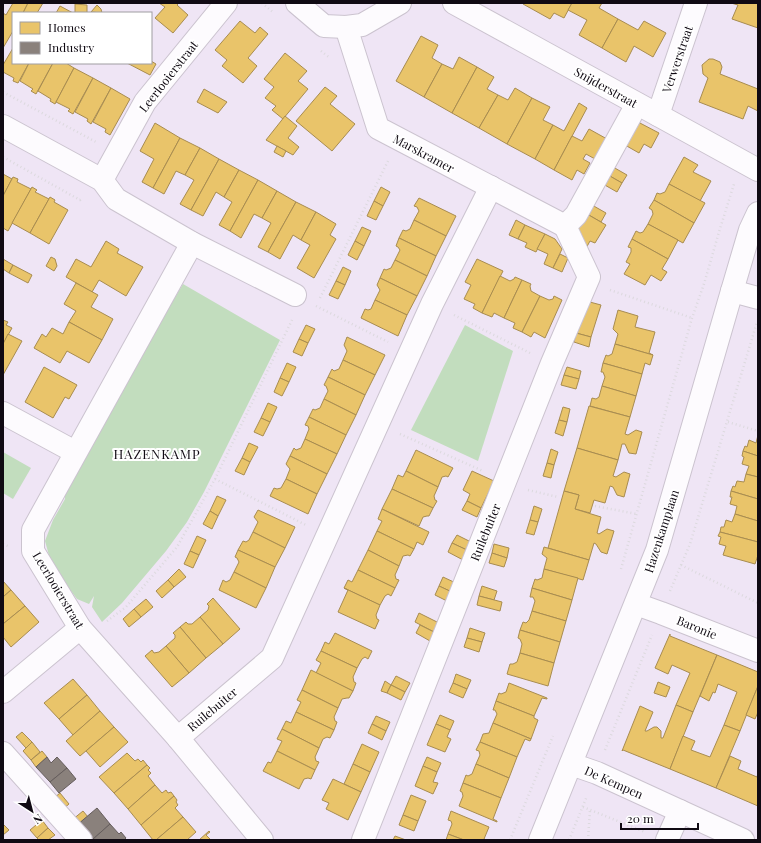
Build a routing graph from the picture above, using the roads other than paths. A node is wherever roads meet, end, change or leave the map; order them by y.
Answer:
1 (226, 3) edge
2 (297, 3) edge
3 (400, 3) edge
4 (454, 3) edge
5 (696, 3) edge
6 (346, 27) junction
7 (637, 104) junction
8 (658, 115) junction
9 (3, 126) edge
10 (751, 166) edge
11 (102, 180) junction
12 (491, 187) junction
13 (758, 213) edge
14 (565, 226) junction
15 (192, 243) junction
16 (732, 291) junction
17 (299, 297) road end
18 (758, 298) edge
19 (3, 414) edge
20 (75, 452) junction
21 (636, 604) junction
22 (84, 632) junction
23 (758, 651) edge
24 (3, 692) edge
25 (178, 738) junction
26 (3, 753) edge
27 (571, 764) junction
28 (680, 812) junction
29 (659, 837) edge
30 (81, 840) edge
31 (262, 840) edge
32 (363, 840) edge
33 (540, 840) edge
34 (743, 840) edge

1 - 11 street, Leerlooierstraat
2 - 6 street
3 - 6 street
4 - 7 street, Snijderstraat
5 - 8 street, Verwerstraat
6 - 12 street, Marskramer
7 - 8 street, Snijderstraat
7 - 14 street
8 - 10 street, Snijderstraat
9 - 11 street
11 - 15 street
12 - 14 street, Marskramer
12 - 25 street, Ruilebuiter
13 - 16 street, Hazenkamplaan
14 - 32 street, Ruilebuiter
15 - 17 street
15 - 20 street, Leerlooierstraat
16 - 18 street
16 - 21 street, Hazenkamplaan
19 - 20 street
20 - 22 street, Leerlooierstraat
21 - 23 street, Baronie
21 - 27 street, Hazenkamplaan
22 - 24 street
22 - 25 street, Leerlooierstraat
25 - 31 street, Leerlooierstraat
26 - 30 street
27 - 28 street, De Kempen
27 - 33 street, Hazenkamplaan
28 - 29 street
28 - 34 street, De Kempen

